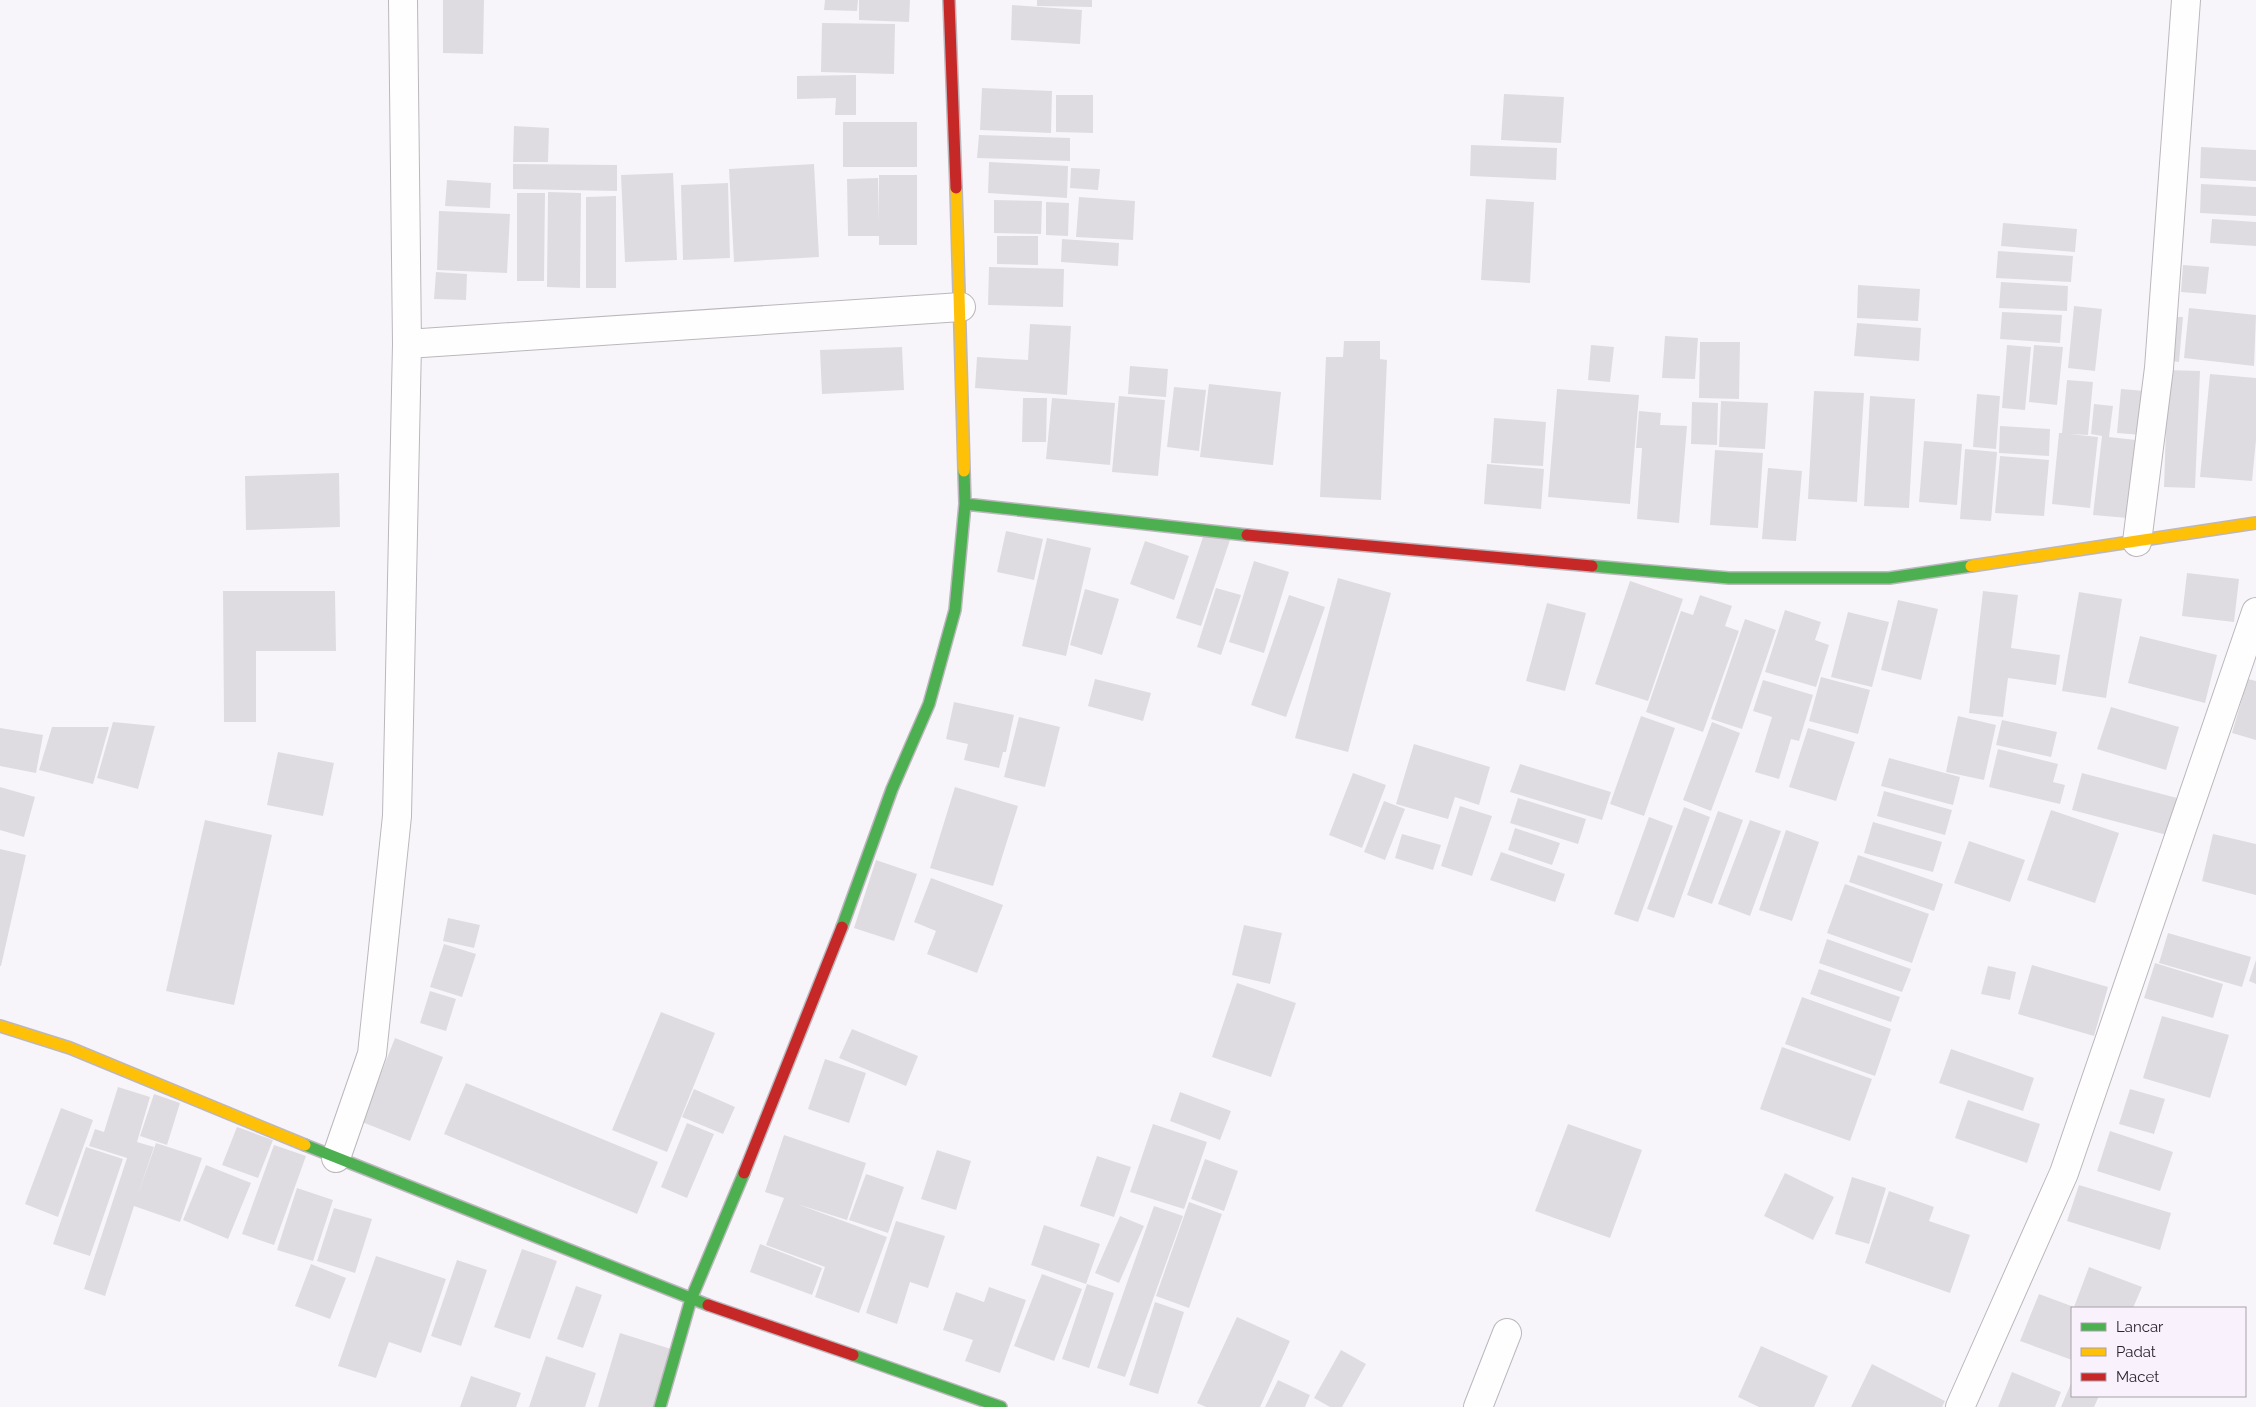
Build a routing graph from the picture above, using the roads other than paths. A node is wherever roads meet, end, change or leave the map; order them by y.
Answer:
1 (402, 0) edge
2 (950, 0) edge
3 (2186, 0) edge
4 (961, 307) junction
5 (407, 344) junction
6 (965, 504) junction
7 (2256, 523) edge
8 (2137, 542) junction
9 (2256, 612) edge
10 (0, 1026) edge
11 (336, 1158) junction
12 (691, 1299) junction
13 (1507, 1333) dead end
14 (660, 1407) edge
15 (1001, 1407) edge
16 (1478, 1407) edge
17 (1960, 1407) edge

1 - 5 street
2 - 4 street
3 - 8 street
4 - 5 street
4 - 6 street
5 - 11 street
6 - 8 street
6 - 12 street
7 - 8 street
9 - 17 street
10 - 11 street
11 - 12 street
12 - 14 street
12 - 15 street
13 - 16 street

